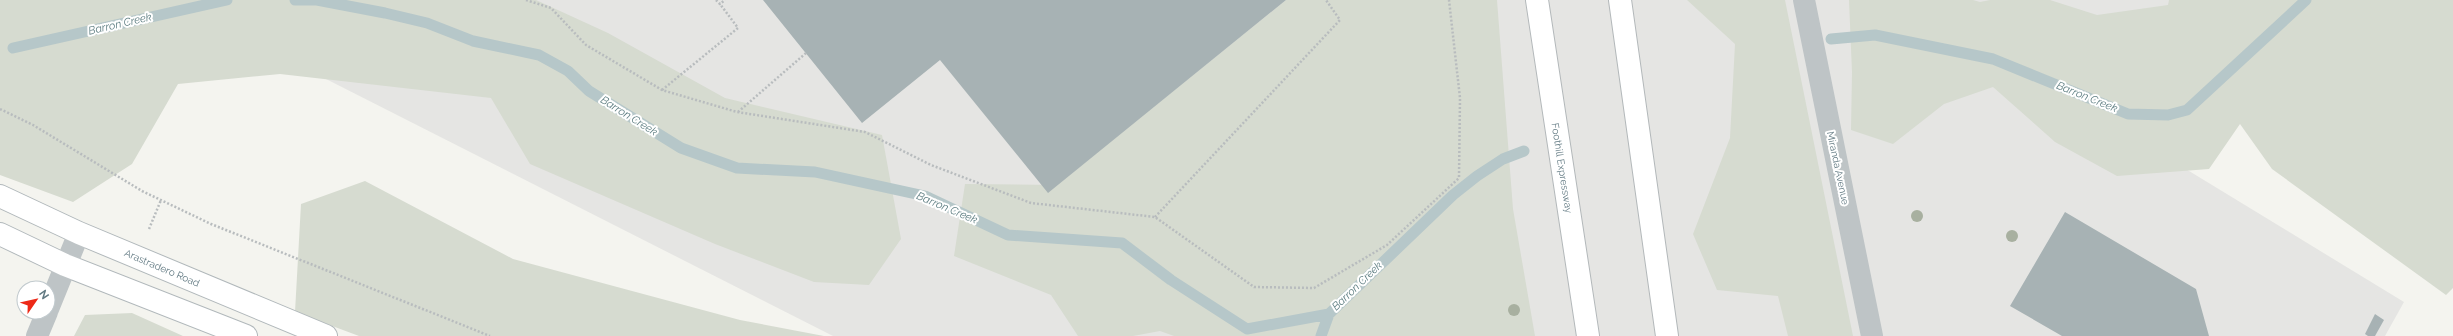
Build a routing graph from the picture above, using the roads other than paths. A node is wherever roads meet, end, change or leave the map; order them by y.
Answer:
1 (1537, 0) edge
2 (1620, 0) edge
3 (1804, 0) edge
4 (0, 196) edge
5 (79, 233) junction
6 (0, 234) edge
7 (65, 265) junction
8 (56, 288) edge
9 (44, 320) edge
10 (37, 336) edge
11 (246, 336) edge
12 (326, 336) edge
13 (1588, 336) edge
14 (1667, 336) edge
15 (1872, 336) edge

1 - 13 main road, Foothill Expressway
2 - 14 main road
3 - 15 street, Miranda Avenue
4 - 5 main road, Arastradero Road
5 - 7 street
5 - 12 main road, Arastradero Road
6 - 7 main road
7 - 8 street
7 - 11 main road
9 - 10 street

